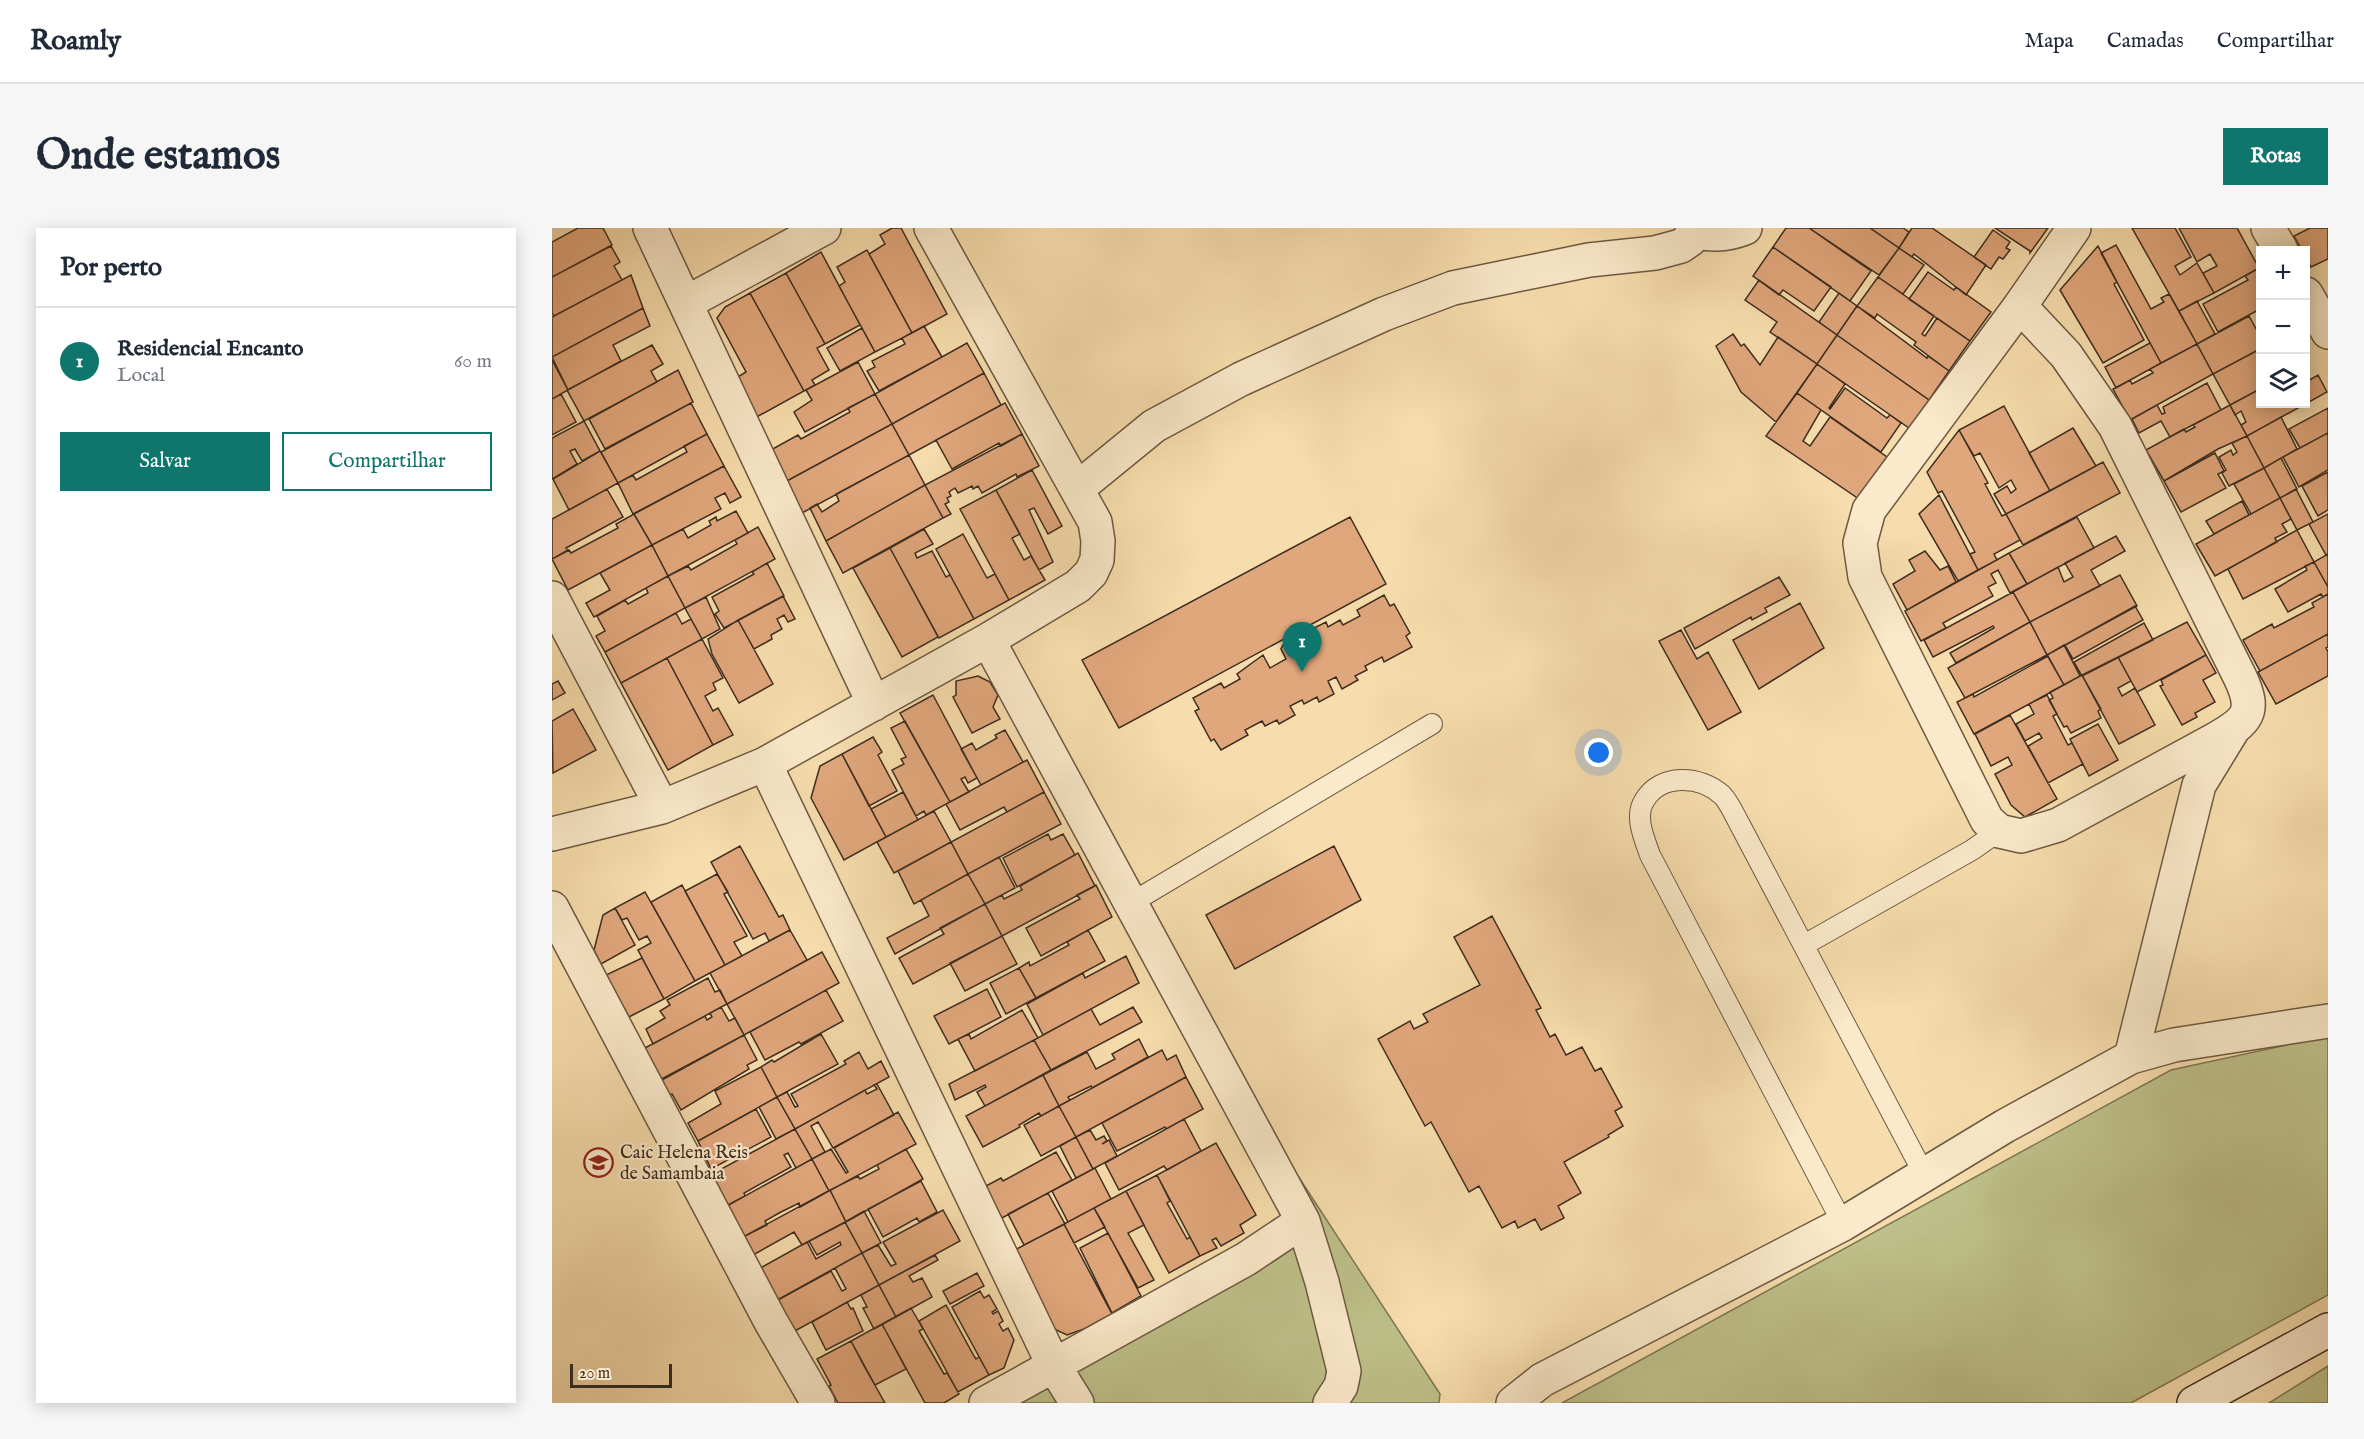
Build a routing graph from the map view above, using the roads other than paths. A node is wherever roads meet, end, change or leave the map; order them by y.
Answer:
1 (650, 228) edge
2 (824, 228) edge
3 (931, 228) edge
4 (1745, 228) edge
5 (2074, 228) edge
6 (2268, 228) edge
7 (1694, 230) edge
8 (2279, 246) edge
9 (2309, 300) edge
10 (686, 303) junction
11 (2020, 306) junction
12 (2328, 332) edge
13 (1078, 488) junction
14 (552, 598) edge
15 (988, 640) junction
16 (874, 704) junction
17 (1432, 724) dead end
18 (2233, 729) junction
19 (765, 764) junction
20 (662, 807) junction
21 (1999, 831) junction
22 (552, 834) edge
23 (1131, 903) junction
24 (552, 908) edge
25 (1804, 945) junction
26 (2328, 1021) edge
27 (2131, 1057) junction
28 (1925, 1176) junction
29 (1303, 1221) junction
30 (1843, 1224) junction
31 (2324, 1335) edge
32 (1054, 1366) junction
33 (818, 1403) edge
34 (986, 1403) edge
35 (1077, 1403) edge
36 (1330, 1403) edge
37 (1513, 1403) edge
38 (2194, 1403) edge

1 - 10 street
2 - 10 street
3 - 13 street
4 - 7 street
5 - 11 street
6 - 8 street
7 - 13 street
9 - 12 street
10 - 16 street
11 - 18 street
11 - 21 street
13 - 15 street
14 - 20 street
15 - 16 street
15 - 23 street
16 - 19 street
17 - 23 lane
18 - 21 street
18 - 27 street
19 - 20 street
19 - 32 street
20 - 22 street
21 - 25 lane
23 - 29 street
24 - 33 street
25 - 28 lane
25 - 30 lane
26 - 27 street
27 - 28 street
28 - 30 street
29 - 32 street
29 - 36 street
30 - 37 street
31 - 38 street
32 - 34 street
32 - 35 street

